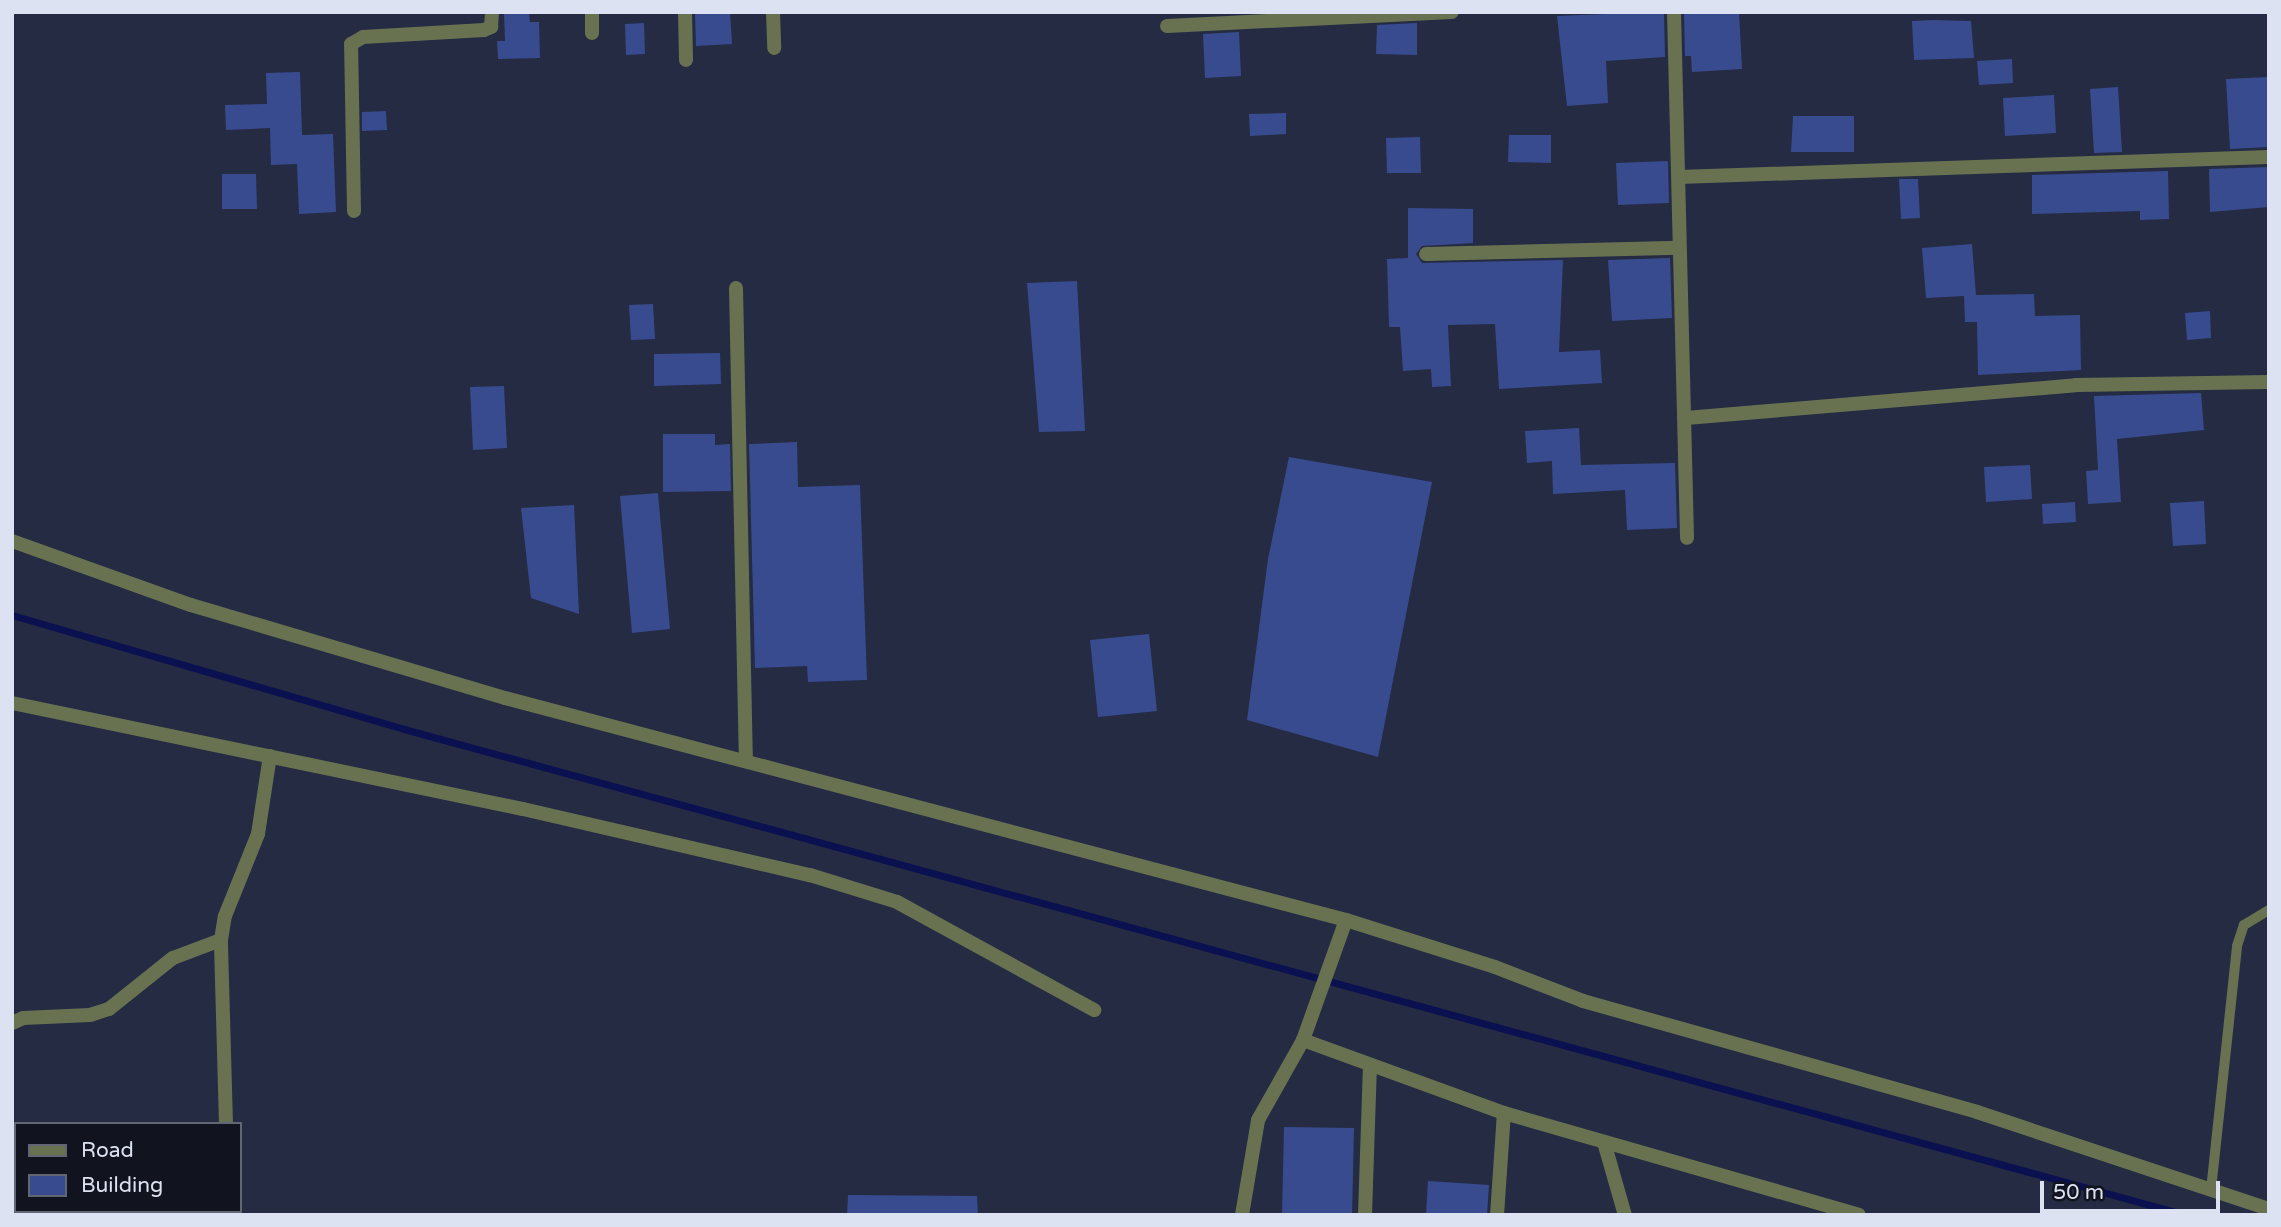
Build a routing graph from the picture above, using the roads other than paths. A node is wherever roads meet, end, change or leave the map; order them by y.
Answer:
1 (492, 12) edge
2 (592, 12) edge
3 (685, 12) edge
4 (773, 12) edge
5 (1452, 12) edge
6 (1674, 12) edge
7 (1167, 26) dead end
8 (592, 33) dead end
9 (774, 48) dead end
10 (686, 60) dead end
11 (2269, 157) edge
12 (1679, 177) junction
13 (354, 211) dead end
14 (1679, 248) junction
15 (1426, 254) dead end
16 (736, 288) dead end
17 (2269, 382) edge
18 (1686, 418) junction
19 (1687, 538) dead end
20 (12, 541) edge
21 (12, 703) edge
22 (270, 756) junction
23 (746, 759) junction
24 (2269, 910) edge
25 (1346, 920) junction
26 (221, 940) junction
27 (1094, 1010) dead end
28 (12, 1023) edge
29 (1303, 1040) junction
30 (1370, 1066) junction
31 (1504, 1113) junction
32 (226, 1122) edge
33 (1604, 1142) junction
34 (2211, 1190) junction
35 (1812, 1208) edge
36 (2269, 1209) edge
37 (1242, 1215) edge
38 (1365, 1215) edge
39 (1497, 1215) edge
40 (1625, 1215) edge
41 (1859, 1215) edge

1 - 13 street
2 - 8 street
3 - 10 street
4 - 9 street
5 - 7 street
6 - 12 street
11 - 12 street
12 - 14 street
14 - 15 street
14 - 18 street
16 - 23 street
17 - 18 street
18 - 19 street
20 - 23 street
21 - 22 street
22 - 26 street
22 - 27 street
23 - 25 street
24 - 34 lane
25 - 29 street
25 - 34 street
26 - 28 street
26 - 32 street
29 - 30 street
29 - 37 street
30 - 31 street
30 - 38 street
31 - 33 street
31 - 39 street
33 - 35 street
33 - 40 street
34 - 36 street
35 - 41 street

